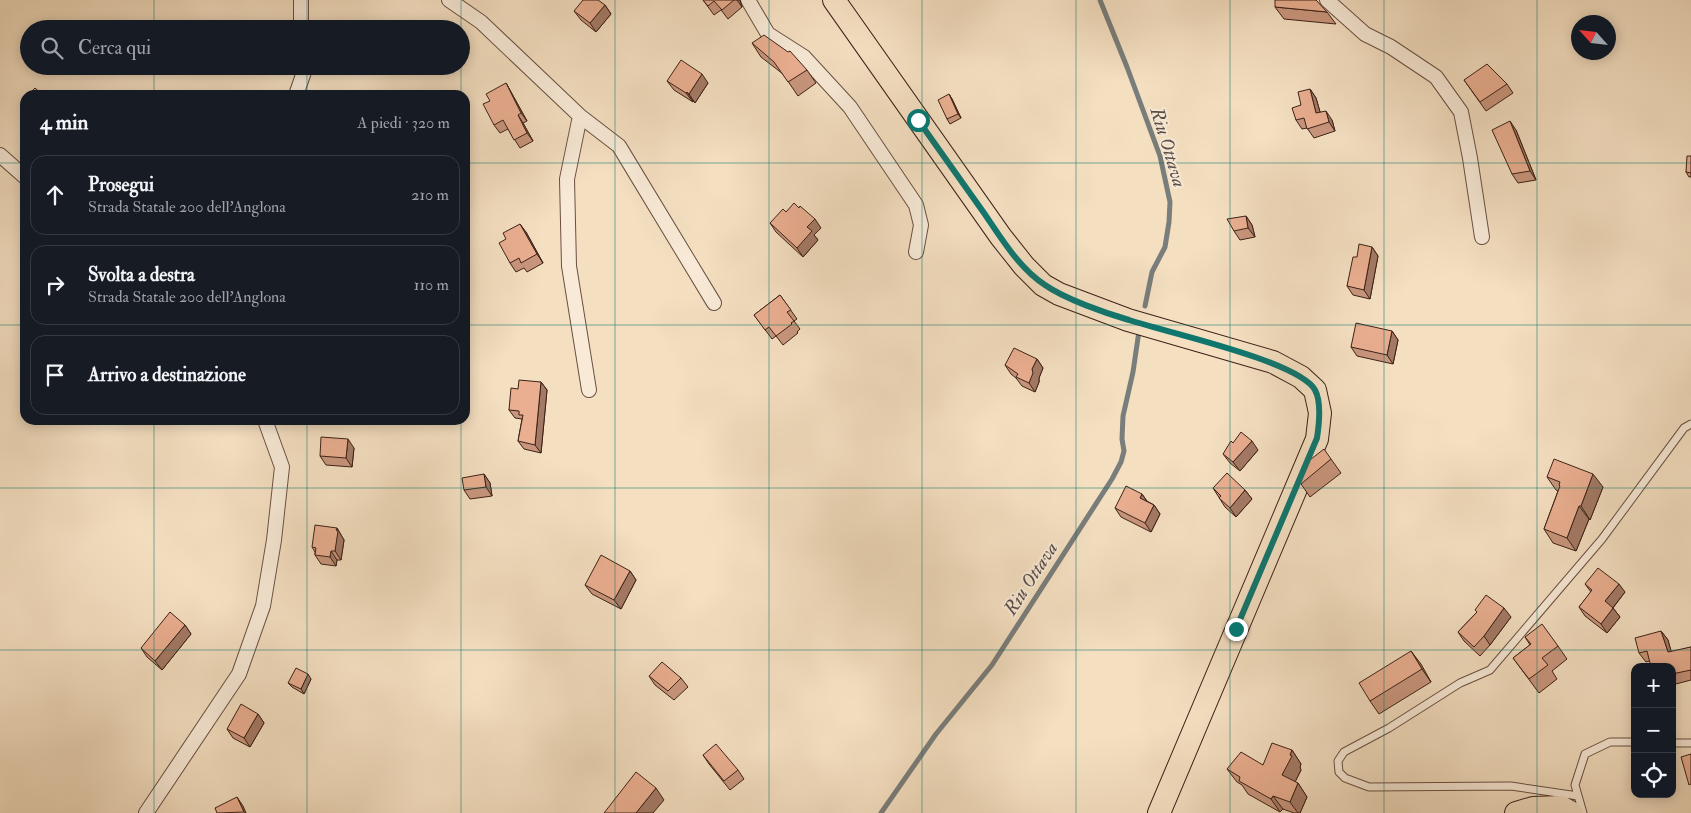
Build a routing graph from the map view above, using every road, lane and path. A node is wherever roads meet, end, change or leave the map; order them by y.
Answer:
1 (302, 0) edge
2 (449, 0) edge
3 (748, 0) edge
4 (834, 0) edge
5 (1327, 0) edge
6 (302, 20) edge
7 (303, 75) edge
8 (298, 90) edge
9 (580, 116) junction
10 (0, 155) edge
11 (20, 173) edge
12 (1482, 237) dead end
13 (916, 252) dead end
14 (714, 303) dead end
15 (589, 390) dead end
16 (1691, 424) edge
17 (267, 425) edge
18 (1631, 742) edge
19 (1676, 743) edge
20 (1691, 743) edge
21 (1575, 804) edge
22 (146, 813) edge
23 (1159, 813) edge
24 (1516, 813) edge
25 (1582, 813) edge

1 - 6 street
2 - 9 street
3 - 13 street
4 - 23 main road
5 - 12 street
7 - 8 street
9 - 14 street
9 - 15 street
10 - 11 street
16 - 21 lane
17 - 22 street
18 - 21 lane
19 - 20 lane
21 - 24 main road
21 - 25 lane

